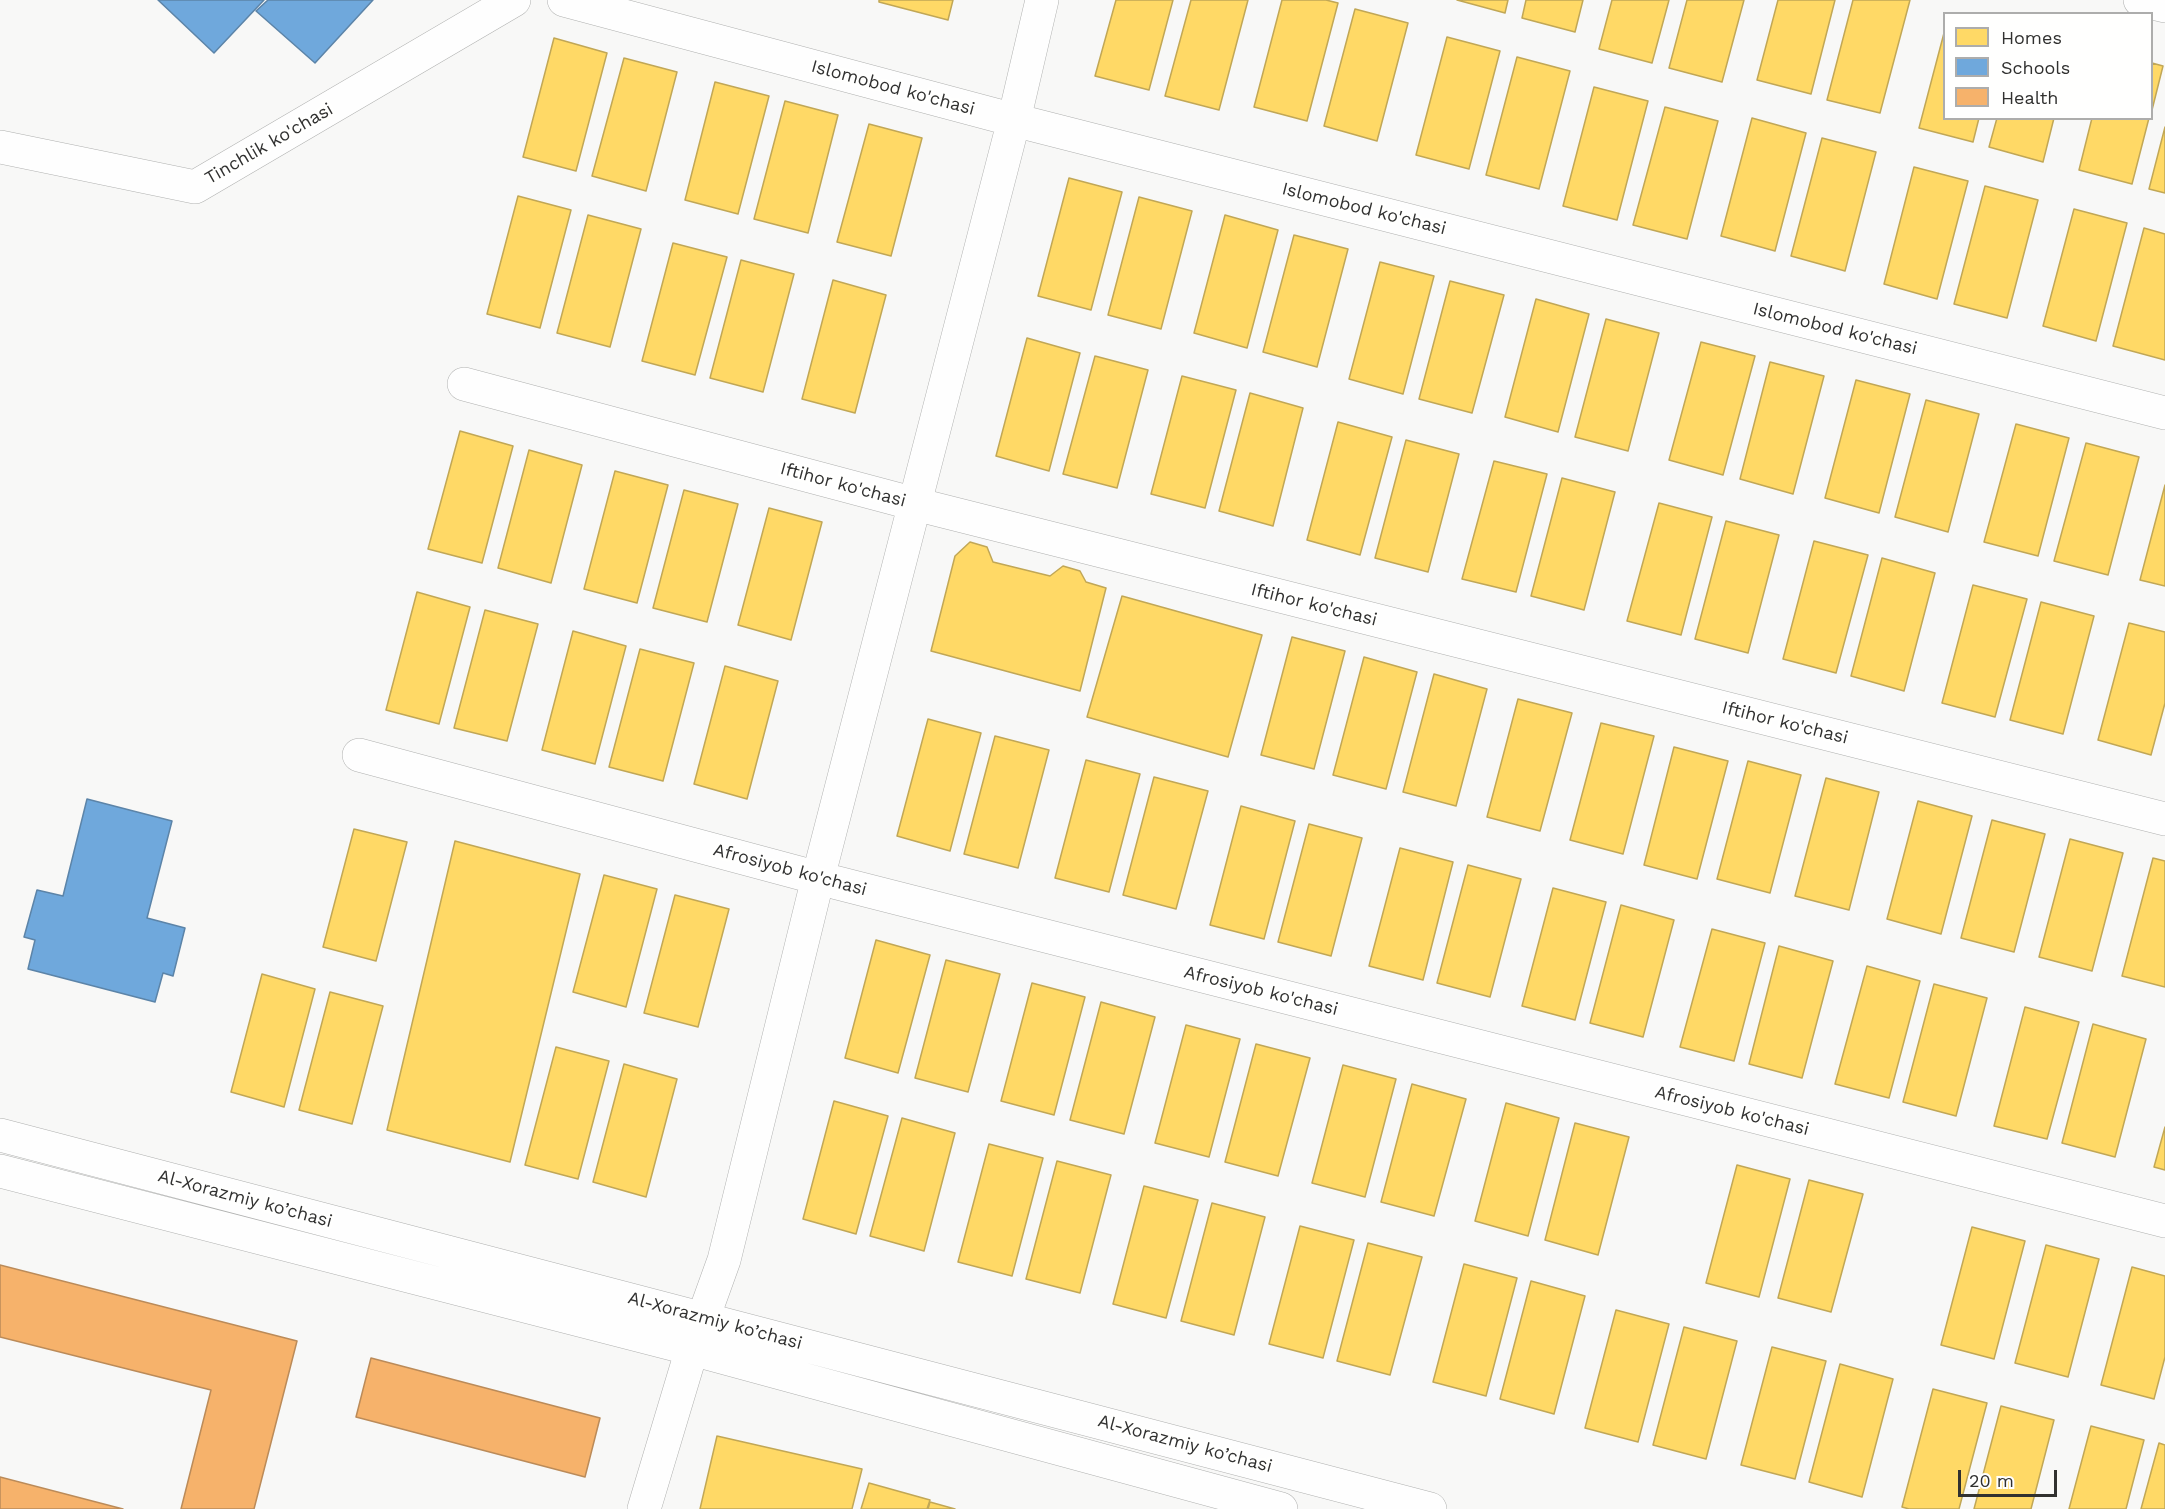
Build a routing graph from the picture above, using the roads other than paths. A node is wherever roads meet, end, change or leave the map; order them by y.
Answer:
1 (514, 0) edge
2 (564, 0) edge
3 (1042, 0) edge
4 (2140, 0) edge
5 (2165, 6) edge
6 (1014, 120) junction
7 (0, 147) edge
8 (464, 384) dead end
9 (2165, 413) edge
10 (915, 504) junction
11 (359, 755) dead end
12 (2165, 819) edge
13 (818, 878) junction
14 (0, 1135) edge
15 (0, 1171) edge
16 (2165, 1221) edge
17 (704, 1318) junction
18 (692, 1349) junction
19 (644, 1509) edge
20 (1281, 1509) edge
21 (1430, 1509) edge

1 - 7 street, Tinchlik ko'chasi
2 - 6 street, Islomobod ko'chasi
3 - 6 street
4 - 5 street
6 - 9 street, Islomobod ko'chasi
6 - 10 street
8 - 10 street, Iftihor ko'chasi
10 - 12 street, Iftihor ko'chasi
10 - 13 street
11 - 13 street, Afrosiyob ko'chasi
13 - 16 street, Afrosiyob ko'chasi
13 - 17 street
14 - 17 street, Al-Xorazmiy ko’chasi
15 - 18 street, Al-Xorazmiy ko’chasi
17 - 18 street
17 - 21 street, Al-Xorazmiy ko’chasi
18 - 19 street
18 - 20 street, Al-Xorazmiy ko’chasi

